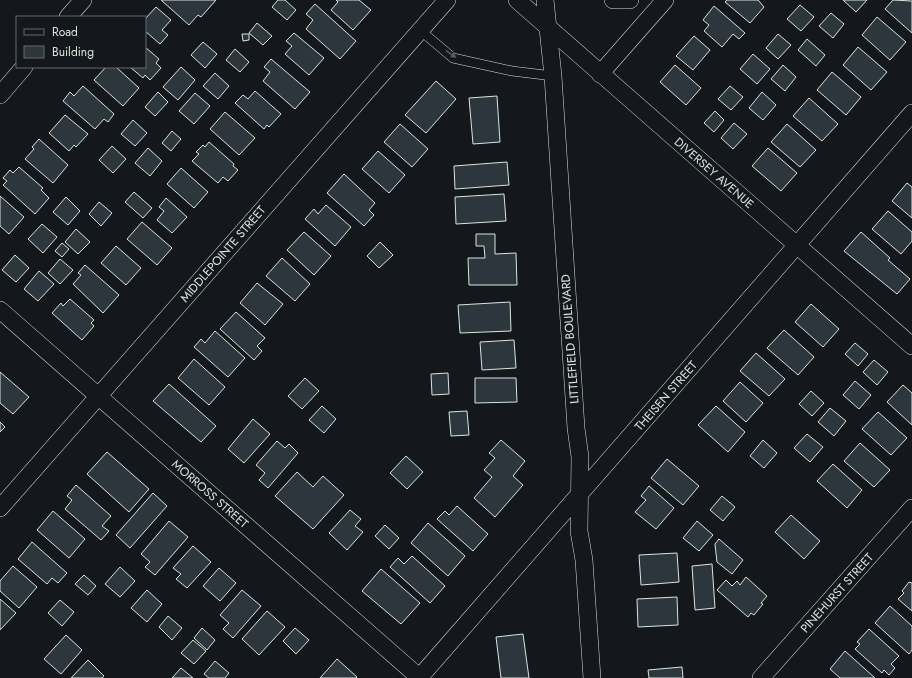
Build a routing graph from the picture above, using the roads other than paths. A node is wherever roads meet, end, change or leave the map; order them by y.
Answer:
1 (82, 0) edge
2 (447, 0) edge
3 (517, 0) edge
4 (545, 0) edge
5 (613, 0) edge
6 (630, 0) edge
7 (665, 0) edge
8 (69, 16) edge
9 (547, 26) junction
10 (420, 30) junction
11 (23, 68) edge
12 (600, 74) junction
13 (553, 76) junction
14 (0, 95) edge
15 (912, 114) edge
16 (797, 245) junction
17 (0, 310) edge
18 (912, 346) edge
19 (98, 396) junction
20 (580, 494) junction
21 (0, 508) edge
22 (912, 508) edge
23 (420, 678) edge
24 (592, 678) edge
25 (761, 678) edge

1 - 8 street
2 - 10 street, MIDDLEPOINTE STREET
3 - 9 street, DIVERSEY AVENUE
4 - 9 street, LITTLEFIELD BOULEVARD
5 - 6 street
7 - 12 street
9 - 12 street, DIVERSEY AVENUE
9 - 13 street, LITTLEFIELD BOULEVARD
10 -> 13 lane
10 - 19 street, MIDDLEPOINTE STREET
11 - 14 street
12 - 16 street, DIVERSEY AVENUE
13 - 20 street, LITTLEFIELD BOULEVARD
15 - 16 street, THEISEN STREET
16 - 18 street, DIVERSEY AVENUE
16 - 20 street, THEISEN STREET
17 - 19 street, MORROSS STREET
19 - 21 street, MIDDLEPOINTE STREET
19 - 23 street, MORROSS STREET
20 - 23 street, THEISEN STREET
20 - 24 street, LITTLEFIELD BOULEVARD
22 - 25 street, PINEHURST STREET

